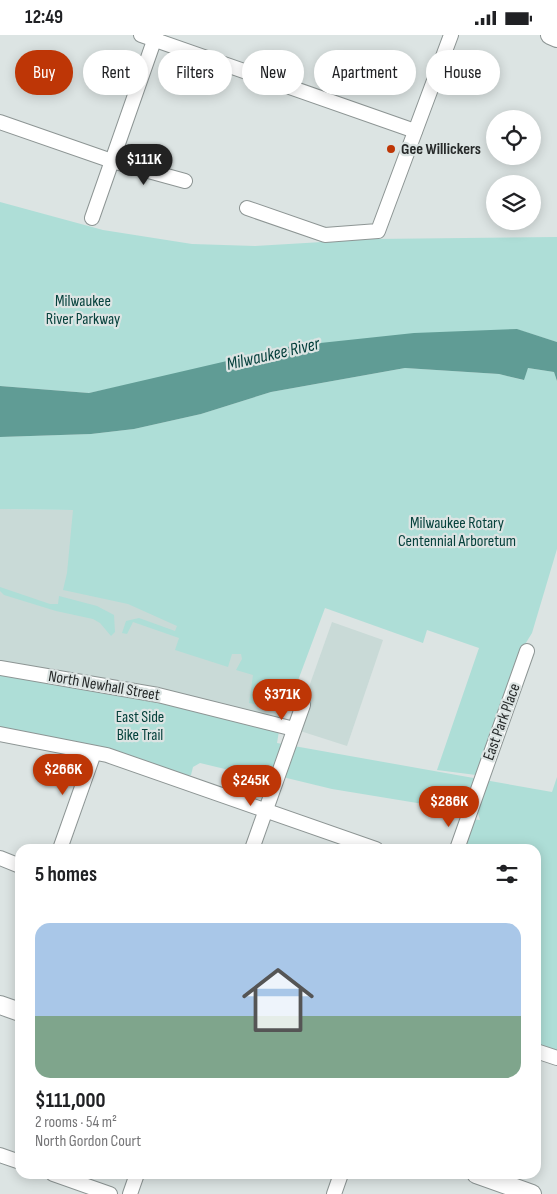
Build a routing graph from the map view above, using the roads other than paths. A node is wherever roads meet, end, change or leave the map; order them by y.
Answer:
1 (141, 35) edge
2 (451, 35) edge
3 (550, 35) edge
4 (156, 37) edge
5 (557, 38) edge
6 (0, 122) edge
7 (415, 131) junction
8 (112, 161) junction
9 (184, 181) dead end
10 (247, 208) dead end
11 (92, 218) dead end
12 (526, 651) dead end
13 (0, 667) edge
14 (302, 705) dead end
15 (294, 729) junction
16 (0, 733) edge
17 (94, 753) junction
18 (266, 809) junction
19 (62, 844) edge
20 (254, 844) edge
21 (362, 844) edge
22 (458, 844) edge
23 (0, 859) edge
24 (15, 864) edge
25 (541, 1053) edge
26 (557, 1058) edge
27 (0, 1155) edge
28 (15, 1160) edge
29 (67, 1179) edge
30 (135, 1179) edge
31 (340, 1179) edge
32 (490, 1179) edge
33 (110, 1194) edge
34 (130, 1194) edge
35 (334, 1194) edge
36 (532, 1194) edge

1 - 4 street
2 - 7 street
3 - 5 main road
4 - 7 street
4 - 8 street
6 - 8 street
7 - 10 street
8 - 9 street
8 - 11 street
12 - 22 street, East Park Place
13 - 15 street, North Newhall Street
14 - 15 street
15 - 18 street
16 - 17 street
17 - 18 street
17 - 19 street
18 - 20 street
18 - 21 street
23 - 24 street
25 - 26 street
27 - 28 street
29 - 33 street
30 - 34 street
31 - 35 street
32 - 36 main road

